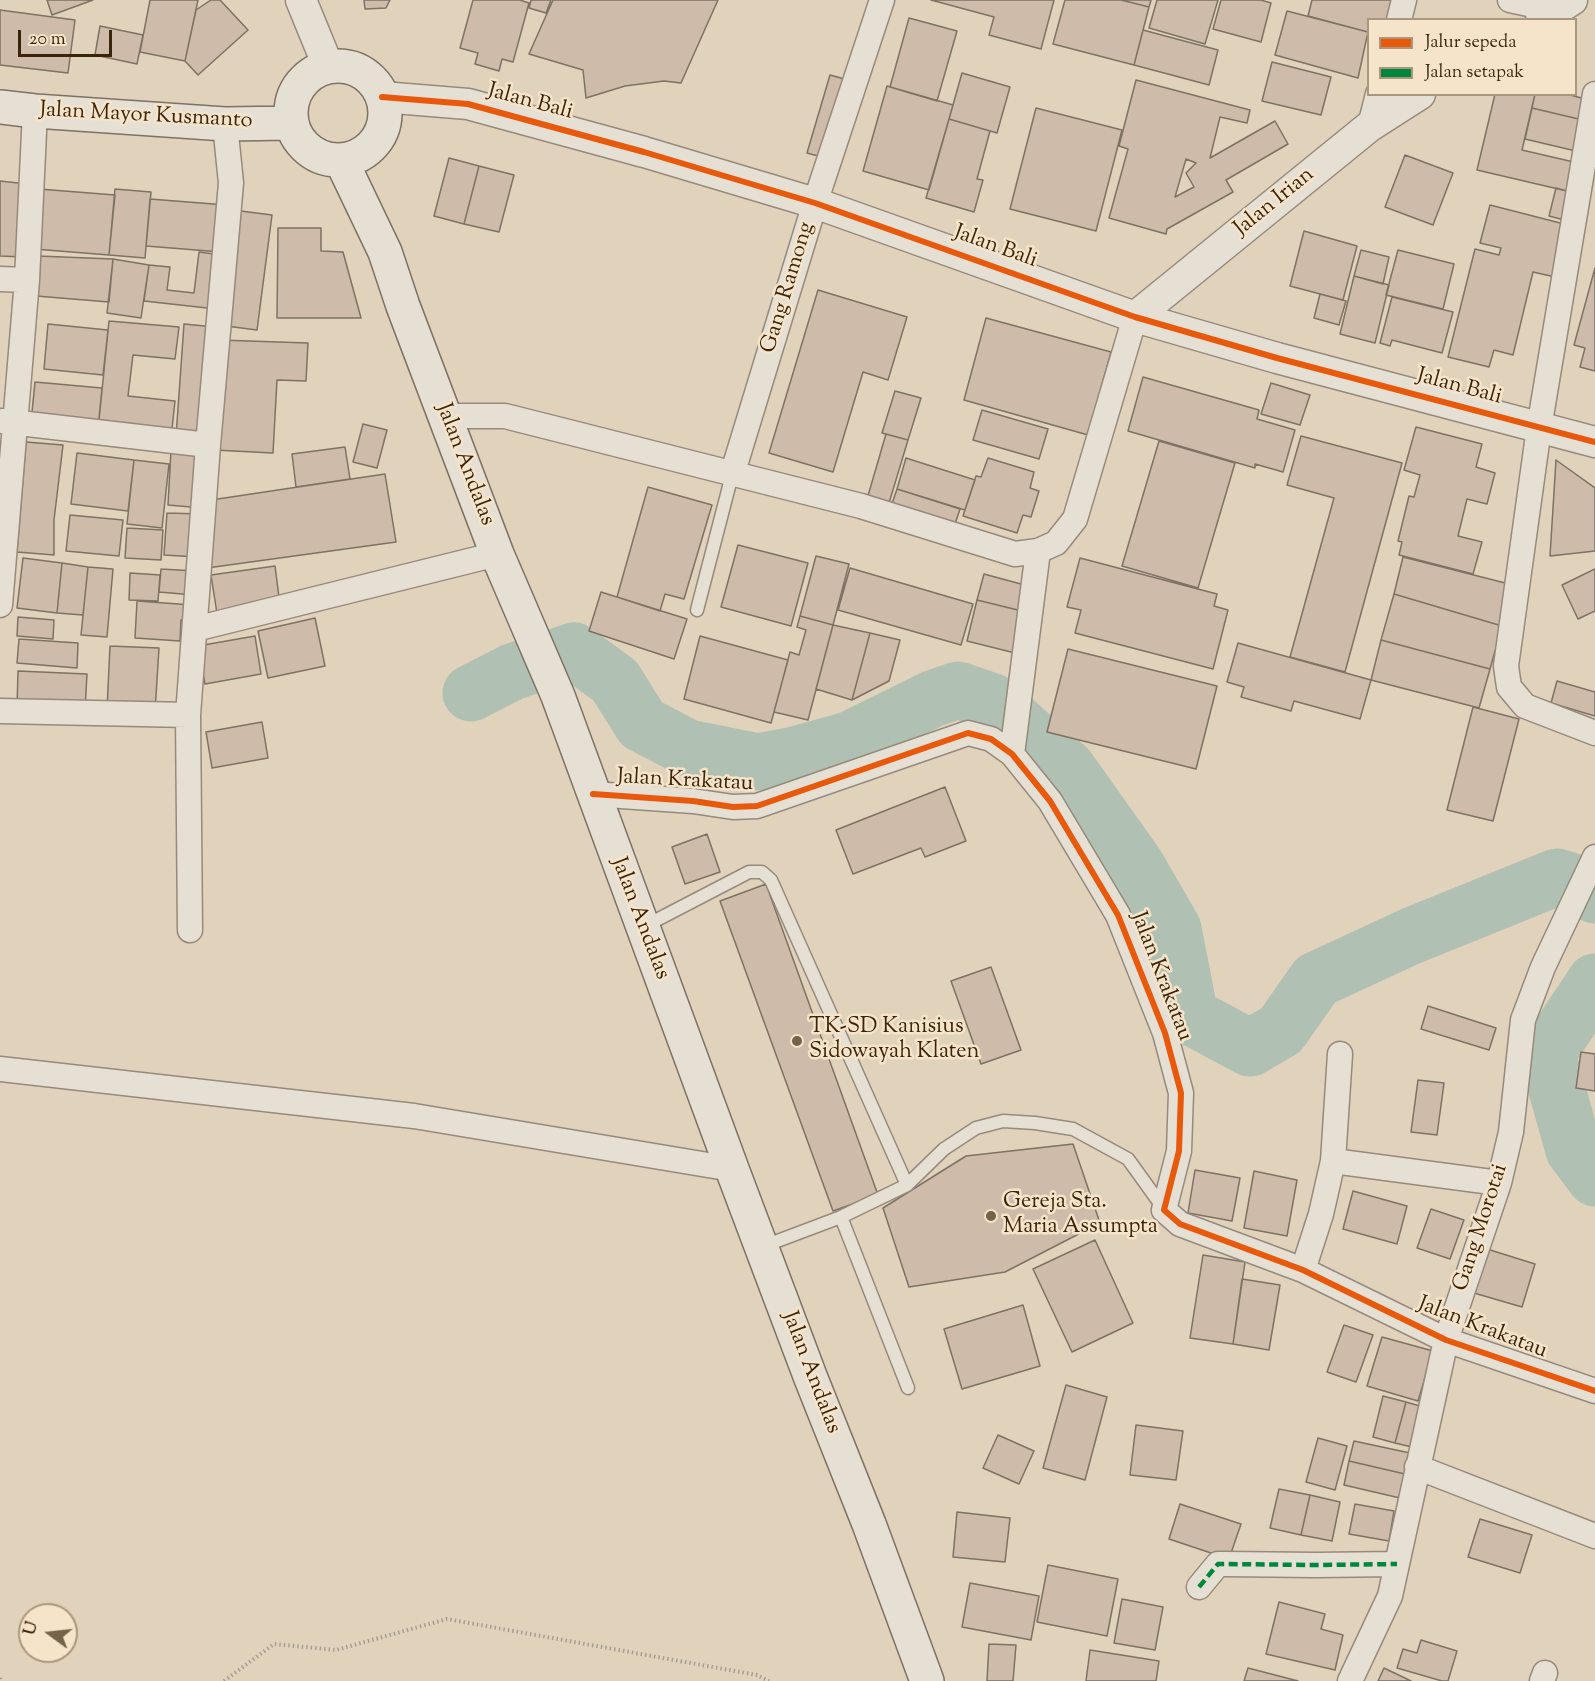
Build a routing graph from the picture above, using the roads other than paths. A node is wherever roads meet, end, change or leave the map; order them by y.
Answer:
1 (301, 0) edge
2 (882, 0) edge
3 (1404, 0) edge
4 (1510, 0) edge
5 (1556, 10) edge
6 (1400, 18) edge
7 (328, 66) junction
8 (1595, 94) edge
9 (1378, 96) edge
10 (1417, 96) edge
11 (382, 97) junction
12 (0, 107) edge
13 (35, 111) junction
14 (292, 123) junction
15 (225, 124) junction
16 (1370, 126) junction
17 (341, 160) junction
18 (815, 203) junction
19 (0, 279) edge
20 (27, 280) junction
21 (1135, 317) junction
22 (446, 416) junction
23 (8, 422) edge
24 (1539, 428) junction
25 (1595, 442) edge
26 (208, 445) junction
27 (732, 474) junction
28 (1038, 551) junction
29 (497, 554) junction
30 (0, 605) edge
31 (697, 610) dead end
32 (195, 629) junction
33 (0, 711) edge
34 (188, 715) junction
35 (1595, 733) edge
36 (1012, 748) junction
37 (592, 794) junction
38 (1594, 857) edge
39 (642, 928) junction
40 (190, 930) dead end
41 (1340, 1054) dead end
42 (0, 1069) edge
43 (1334, 1161) junction
44 (732, 1168) junction
45 (1499, 1183) junction
46 (908, 1185) junction
47 (1164, 1210) junction
48 (842, 1217) junction
49 (762, 1247) junction
50 (1303, 1270) junction
51 (1446, 1340) junction
52 (908, 1388) dead end
53 (1595, 1391) edge
54 (1417, 1467) junction
55 (1595, 1536) edge
56 (1397, 1564) junction
57 (1199, 1587) dead end
58 (927, 1681) edge
59 (1350, 1681) edge

1 - 7 street
2 - 18 street, Gang Ramong
3 - 6 street
4 - 5 street
7 - 11 main road
7 - 14 main road
8 - 24 street
9 - 16 street
10 - 16 street, Jalan Irian
11 - 17 main road
11 - 18 street, Jalan Bali
12 - 13 main road, Jalan Mayor Kusmanto
13 - 15 main road, Jalan Mayor Kusmanto
13 - 20 street
14 - 15 main road, Jalan Mayor Kusmanto
14 - 17 main road
15 - 26 street
16 - 21 street, Jalan Irian
17 - 22 main road, Jalan Andalas
18 - 21 street, Jalan Bali
18 - 27 street, Gang Ramong
19 - 20 street
20 - 23 street
21 - 24 street, Jalan Bali
21 - 28 street
22 - 27 street
22 - 29 main road, Jalan Andalas
23 - 26 street
23 - 30 street
24 - 25 street, Jalan Bali
24 - 35 street
26 - 32 street
27 - 28 street
27 - 31 lane
28 - 36 street
29 - 32 street
29 - 37 main road, Jalan Andalas
32 - 34 street
33 - 34 street
34 - 40 street
36 - 37 street, Jalan Krakatau
36 - 47 street, Jalan Krakatau
37 - 39 main road, Jalan Andalas
38 - 45 street, Gang Morotai
39 - 44 main road, Jalan Andalas
39 - 46 lane
41 - 43 street
42 - 44 street
43 - 45 street
43 - 50 street
44 - 49 main road, Jalan Andalas
45 - 51 street, Gang Morotai
46 - 47 lane
46 - 48 lane
47 - 50 street, Jalan Krakatau
48 - 49 lane
48 - 52 lane
49 - 58 main road, Jalan Andalas
50 - 51 street, Jalan Krakatau
51 - 53 street, Jalan Krakatau
51 - 54 street, Gang Morotai
54 - 55 street
54 - 56 street, Gang Morotai
56 - 57 street
56 - 59 street, Gang Morotai

